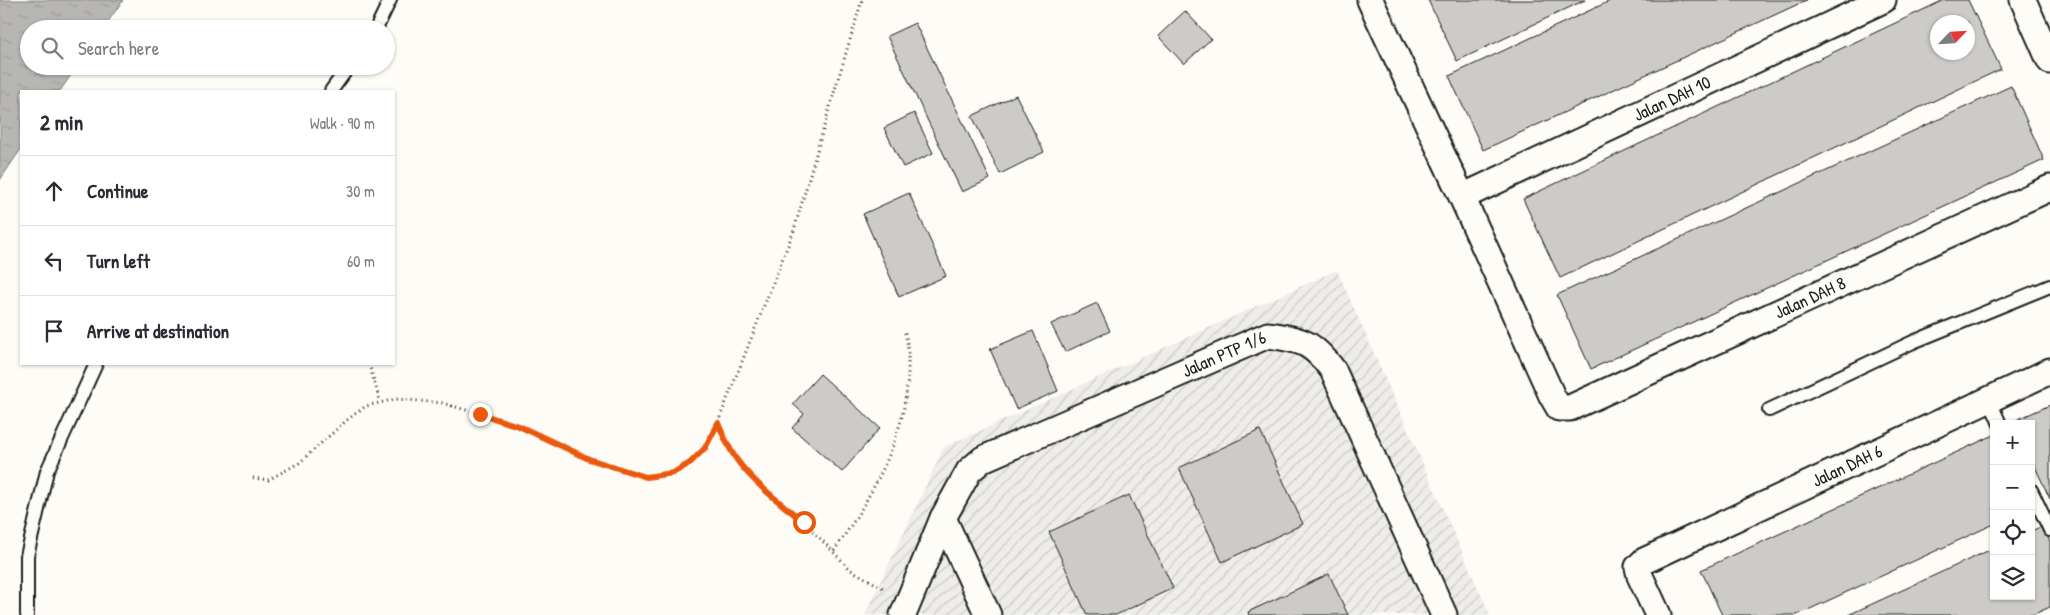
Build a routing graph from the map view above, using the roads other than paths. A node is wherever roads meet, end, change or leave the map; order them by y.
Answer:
1 (390, 0) edge
2 (1370, 0) edge
3 (1883, 0) edge
4 (2023, 0) edge
5 (380, 20) edge
6 (2050, 61) edge
7 (342, 75) edge
8 (331, 90) edge
9 (2050, 188) edge
10 (1462, 196) junction
11 (2050, 286) edge
12 (96, 365) edge
13 (2050, 370) edge
14 (1989, 399) junction
15 (1769, 410) dead end
16 (1998, 420) edge
17 (2035, 498) edge
18 (943, 518) junction
19 (2050, 530) edge
20 (906, 606) edge
21 (27, 615) edge
22 (988, 615) edge
23 (1444, 615) edge
24 (1658, 615) edge

1 - 5 lane
2 - 10 street
3 - 10 street, Jalan DAH 10
4 - 6 street
7 - 8 lane
9 - 10 street, Jalan DAH 8
11 - 15 lane
12 - 21 lane
13 - 14 street, Jalan DAH 6
14 - 16 lane
14 - 24 street, Jalan DAH 6
17 - 19 lane
18 - 20 street, Jalan PTP 1/6
18 - 22 street
18 - 23 street, Jalan PTP 1/6

